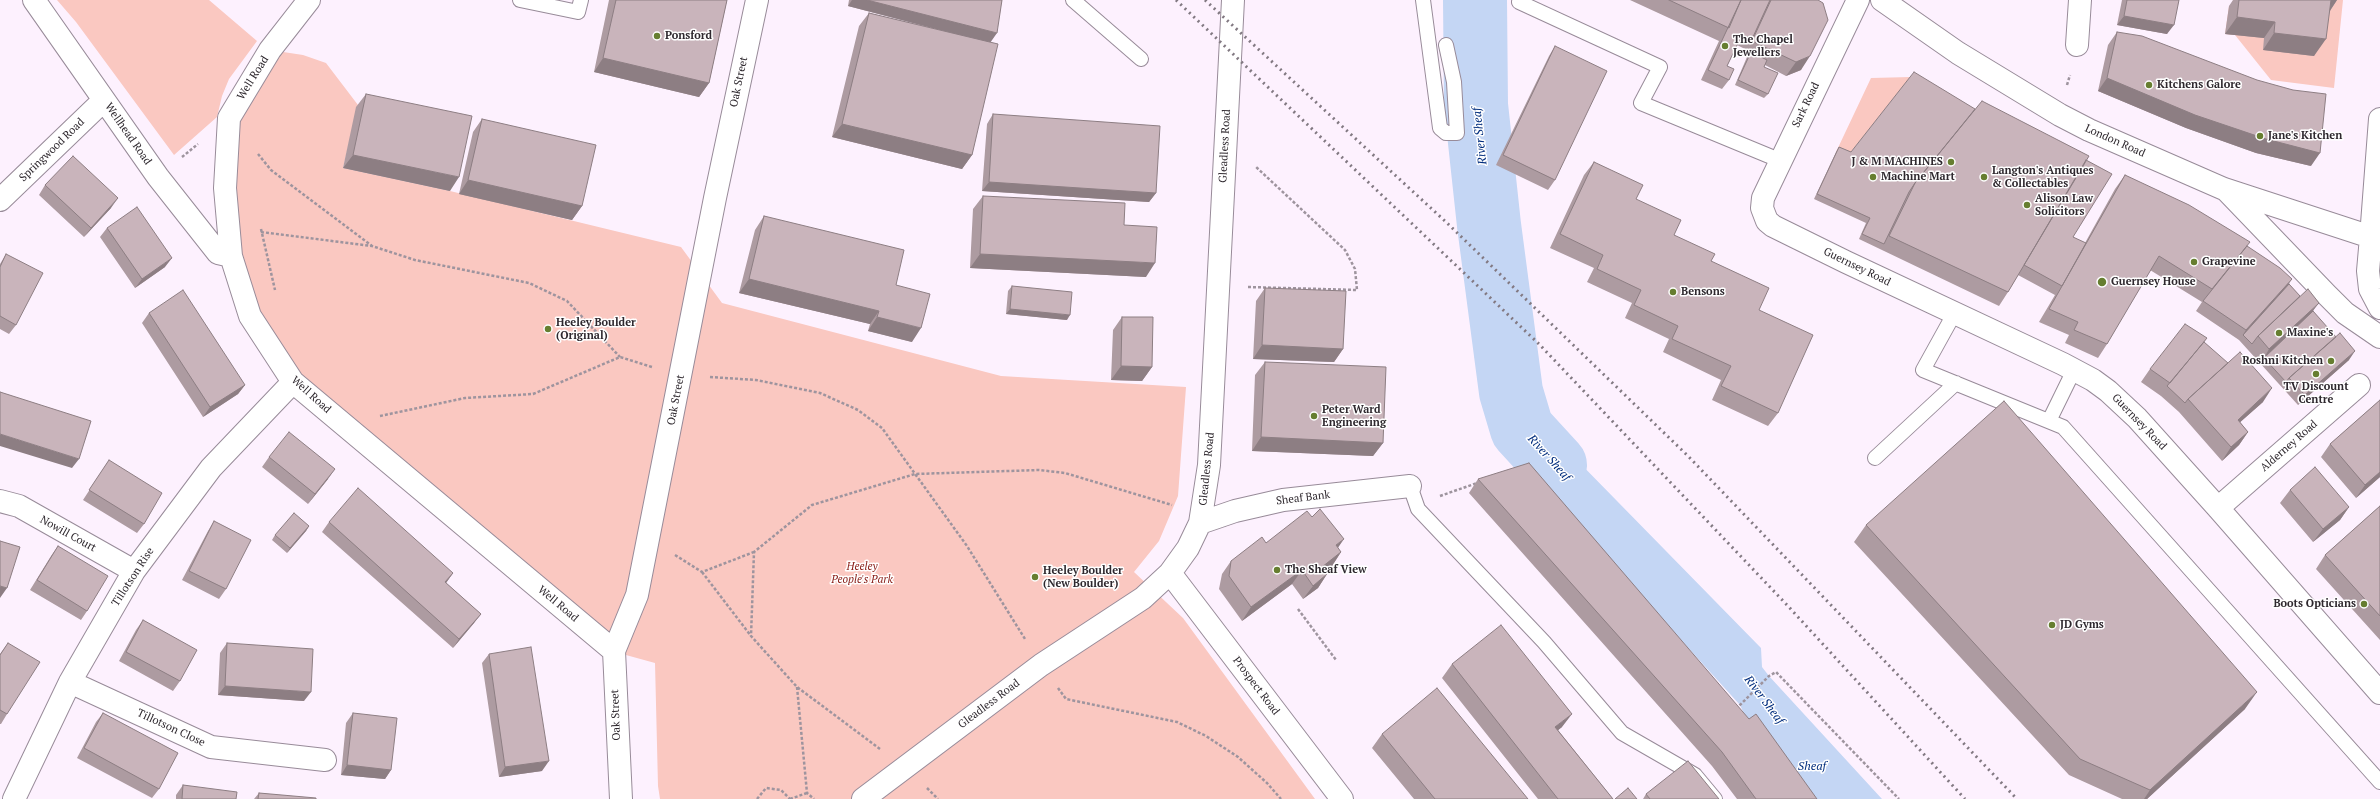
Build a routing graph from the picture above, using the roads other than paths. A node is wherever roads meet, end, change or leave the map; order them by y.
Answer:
1 (34, 0) edge
2 (309, 0) edge
3 (520, 0) edge
4 (581, 0) edge
5 (757, 0) edge
6 (1073, 0) edge
7 (1233, 0) edge
8 (1423, 0) edge
9 (1858, 0) edge
10 (1882, 0) edge
11 (2080, 0) edge
12 (1519, 2) dead end
13 (1446, 44) dead end
14 (2077, 45) road end
15 (1141, 59) dead end
16 (104, 100) junction
17 (2380, 119) edge
18 (1779, 160) junction
19 (2224, 189) junction
20 (0, 200) edge
21 (1763, 213) joint
22 (2371, 237) junction
23 (231, 256) junction
24 (2380, 308) edge
25 (1954, 314) junction
26 (2380, 337) edge
27 (2074, 370) junction
28 (293, 382) junction
29 (1956, 383) junction
30 (2359, 385) dead end
31 (2049, 421) junction
32 (1875, 458) dead end
33 (1410, 486) joint
34 (0, 501) edge
35 (2218, 508) junction
36 (1200, 519) junction
37 (134, 571) junction
38 (1170, 573) junction
39 (614, 651) junction
40 (70, 682) junction
41 (2380, 694) edge
42 (325, 760) dead end
43 (2380, 782) edge
44 (14, 799) edge
45 (621, 799) edge
46 (862, 799) edge
47 (1342, 799) edge
48 (1715, 799) edge

1 - 16 main road, Wellhead Road
2 - 23 main road, Well Road
3 - 4 lane
5 - 39 main road, Oak Street
6 - 15 lane
7 - 36 main road, Gleadless Road
8 - 13 lane
9 - 18 main road, Sark Road
10 - 19 main road, London Road
11 - 14 main road
12 - 18 lane
16 - 20 main road, Springwood Road
16 - 23 main road, Wellhead Road
17 - 22 main road
18 - 21 main road, Sark Road
19 - 22 main road, London Road
19 - 26 main road
21 - 25 main road, Guernsey Road
22 - 24 main road
23 - 28 main road, Well Road
25 - 27 main road, Guernsey Road
25 - 29 lane
27 - 31 lane
27 - 35 main road, Guernsey Road
28 - 37 main road, Tillotson Rise
28 - 39 main road, Well Road
29 - 31 lane
29 - 32 lane
30 - 35 main road, Alderney Road
31 - 43 lane
33 - 36 main road, Sheaf Bank
33 - 48 lane
34 - 37 main road, Nowill Court
35 - 41 main road, Guernsey Road
36 - 38 main road, Gleadless Road
37 - 40 main road, Tillotson Rise
38 - 46 main road, Gleadless Road
38 - 47 main road, Prospect Road
39 - 45 main road, Oak Street
40 - 42 main road, Tillotson Close
40 - 44 main road, Tillotson Rise

